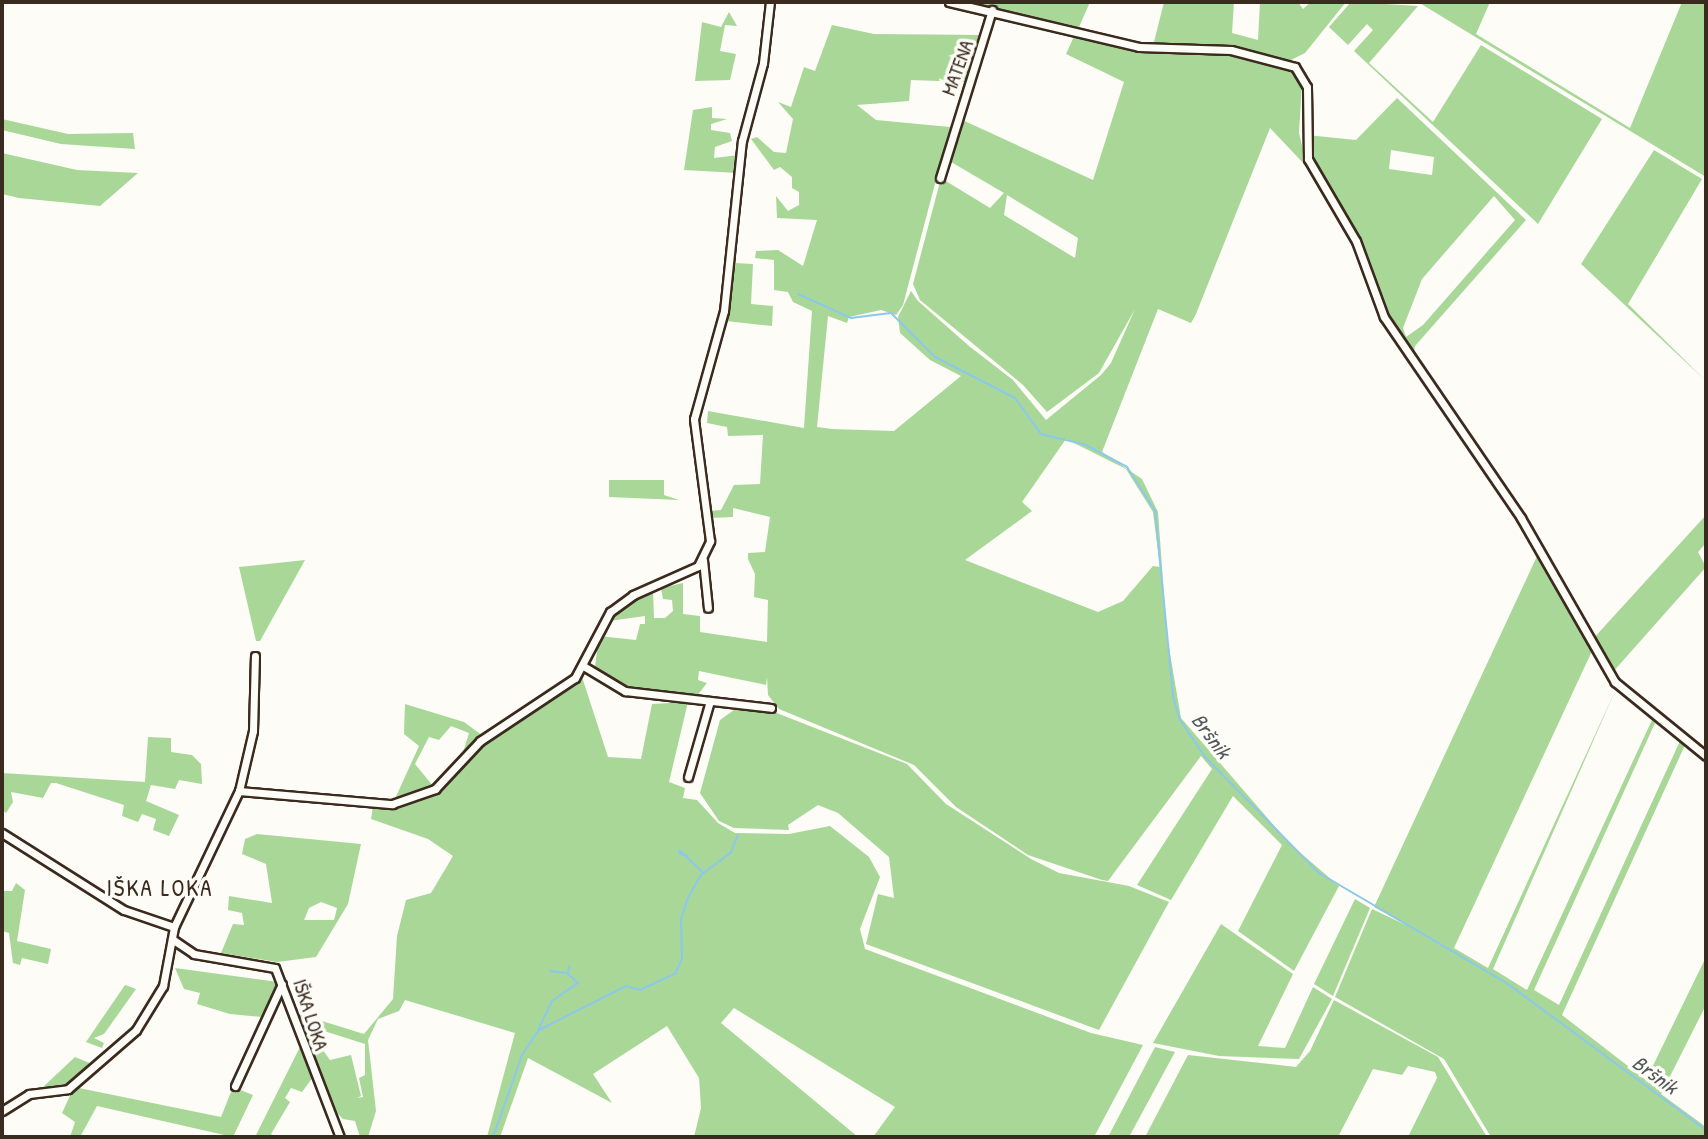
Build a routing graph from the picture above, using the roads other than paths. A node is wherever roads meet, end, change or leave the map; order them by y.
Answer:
1 (770, 2) edge
2 (949, 2) edge
3 (992, 10) junction
4 (940, 178) dead end
5 (703, 560) junction
6 (708, 608) dead end
7 (255, 656) dead end
8 (585, 667) junction
9 (710, 701) junction
10 (771, 708) dead end
11 (1706, 756) edge
12 (688, 777) dead end
13 (239, 791) junction
14 (2, 833) edge
15 (174, 928) junction
16 (172, 939) junction
17 (282, 984) junction
18 (235, 1086) dead end
19 (2, 1111) edge
20 (340, 1137) edge

1 - 5 street
2 - 3 street
3 - 4 street, MATENA
3 - 11 street
5 - 6 street
5 - 8 street
7 - 13 street
8 - 9 street
8 - 13 street
9 - 10 street
9 - 12 street
13 - 15 street
14 - 15 street
15 - 16 street
16 - 17 street, IŠKA LOKA
16 - 19 street
17 - 18 street
17 - 20 street, IŠKA LOKA

